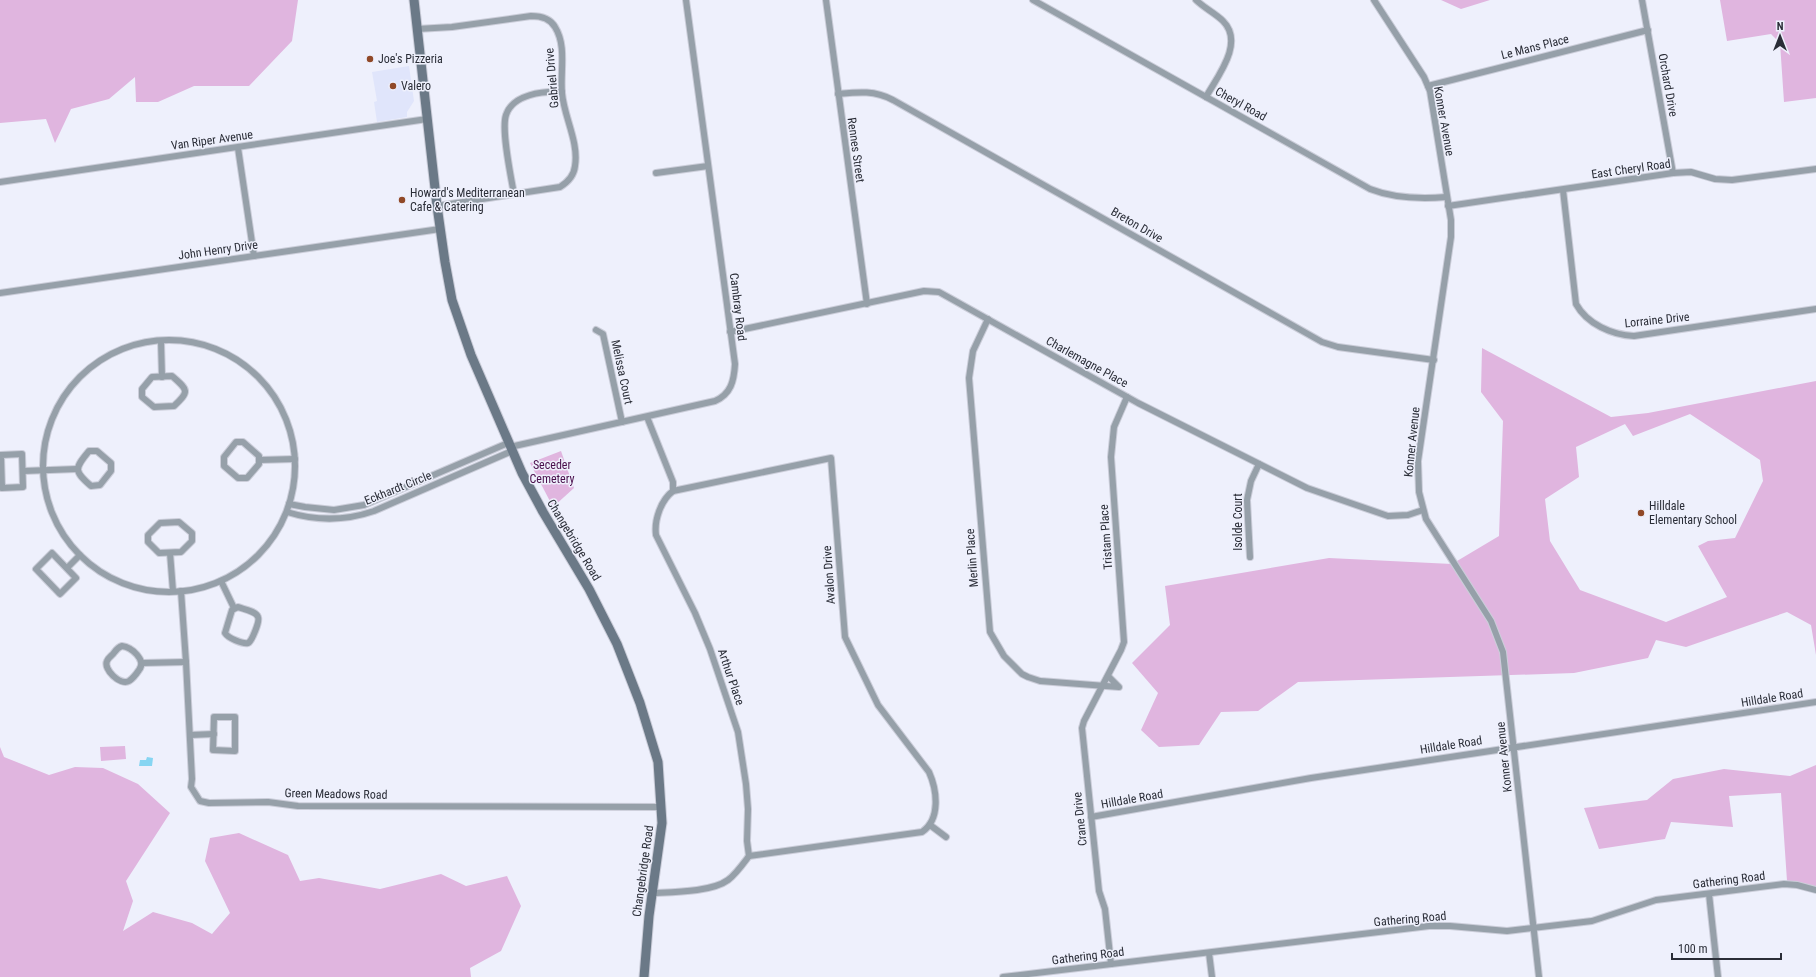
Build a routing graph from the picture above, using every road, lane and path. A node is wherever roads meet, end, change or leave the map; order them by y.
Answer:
1 (414, 0) edge
2 (686, 0) edge
3 (826, 0) edge
4 (1033, 0) edge
5 (1196, 0) edge
6 (1374, 0) edge
7 (1642, 0) edge
8 (417, 29) junction
9 (1648, 30) junction
10 (1428, 86) junction
11 (562, 92) junction
12 (838, 94) junction
13 (1206, 97) junction
14 (427, 119) junction
15 (238, 148) junction
16 (708, 166) junction
17 (1816, 169) edge
18 (656, 173) dead end
19 (1673, 173) junction
20 (0, 182) edge
21 (1563, 190) junction
22 (514, 194) junction
23 (1446, 197) junction
24 (437, 206) junction
25 (1448, 206) junction
26 (440, 229) junction
27 (254, 256) junction
28 (0, 293) edge
29 (866, 304) junction
30 (1816, 309) edge
31 (988, 319) junction
32 (596, 330) dead end
33 (730, 332) junction
34 (161, 341) junction
35 (1434, 360) junction
36 (162, 377) junction
37 (1127, 397) junction
38 (646, 417) junction
39 (622, 422) junction
40 (510, 447) junction
41 (295, 459) junction
42 (259, 460) junction
43 (1259, 464) junction
44 (77, 469) junction
45 (43, 470) junction
46 (23, 471) junction
47 (673, 491) junction
48 (289, 504) junction
49 (1422, 510) junction
50 (287, 512) junction
51 (170, 553) junction
52 (80, 555) junction
53 (1250, 557) dead end
54 (67, 568) junction
55 (222, 581) junction
56 (173, 591) junction
57 (181, 591) junction
58 (234, 608) junction
59 (186, 662) junction
60 (142, 663) junction
61 (1108, 676) junction
62 (1102, 686) junction
63 (1816, 702) edge
64 (214, 734) junction
65 (190, 735) junction
66 (1514, 747) junction
67 (662, 807) junction
68 (1091, 817) junction
69 (930, 824) junction
70 (946, 837) dead end
71 (749, 856) junction
72 (1816, 890) edge
73 (653, 893) junction
74 (1709, 894) junction
75 (1533, 927) junction
76 (1208, 953) junction
77 (1111, 964) junction
78 (644, 977) edge
79 (1003, 977) edge
80 (1212, 977) edge
81 (1539, 977) edge
82 (1718, 977) edge

1 - 8 main road, Changebridge Road
2 - 16 street, Cambray Road
3 - 12 street, Rennes Street
4 - 13 street, Cheryl Road
5 - 13 street
6 - 10 street, Konner Avenue
7 - 9 street, Orchard Drive
8 - 11 street, Gabriel Drive
8 - 14 main road, Changebridge Road
9 - 10 street, Le Mans Place
9 - 19 street, Orchard Drive
10 - 23 street, Konner Avenue
11 - 22 street
11 - 22 street, Gabriel Drive
12 - 29 street, Rennes Street
12 - 35 street, Breton Drive
13 - 23 street, Cheryl Road
14 - 15 street, Van Riper Avenue
14 - 24 main road, Changebridge Road
15 - 20 street, Van Riper Avenue
15 - 27 street
16 - 18 street
16 - 33 street, Cambray Road
17 - 19 street, East Cheryl Road
19 - 21 street, East Cheryl Road
21 - 25 street, East Cheryl Road
21 - 30 street, Lorraine Drive
22 - 24 street, Gabriel Drive
23 - 25 street, Konner Avenue
24 - 26 main road, Changebridge Road
25 - 35 street, Konner Avenue
26 - 27 street, John Henry Drive
26 - 40 main road, Changebridge Road
27 - 28 street, John Henry Drive
29 - 31 street, Charlemagne Place
29 - 33 street, Charlemagne Place
31 - 37 street, Charlemagne Place
31 - 62 street, Merlin Place
32 - 39 street, Melissa Court
33 - 38 street, Cambray Road
34 - 36 street
34 - 41 street
34 - 45 street
35 - 49 street, Konner Avenue
36 - 36 street
37 - 43 street, Charlemagne Place
37 - 61 street, Tristam Place
38 - 39 street, Cambray Road
38 - 47 street
39 - 40 street, Cambray Road
40 - 48 street, Eckhardt Circle
40 - 50 street, Eckhardt Circle
40 - 67 main road, Changebridge Road
41 - 42 street
41 - 48 street
42 - 42 street
43 - 49 street, Charlemagne Place
43 - 53 street, Isolde Court
44 - 44 street
44 - 45 street
45 - 46 street
45 - 52 street
46 - 46 street
47 - 69 street, Avalon Drive
47 - 71 street, Arthur Place
48 - 50 street
49 - 66 street, Konner Avenue
50 - 55 street
51 - 51 street
51 - 56 street
52 - 54 street
52 - 56 street
54 - 54 street
55 - 57 street
55 - 58 street
56 - 57 street
57 - 59 street, Green Meadows Road
58 - 58 street
59 - 60 street
59 - 65 street, Green Meadows Road
60 - 60 street
61 - 62 street, Crane Drive
61 - 62 street, Merlin Place
62 - 68 street, Crane Drive
63 - 66 street, Hilldale Road
64 - 64 street
64 - 65 street
65 - 67 street, Green Meadows Road
66 - 68 street, Hilldale Road
66 - 75 street, Konner Avenue
67 - 73 main road, Changebridge Road
68 - 77 street, Crane Drive
69 - 70 street
69 - 71 street
71 - 73 street
72 - 74 street, Gathering Road
73 - 78 main road, Changebridge Road
74 - 75 street, Gathering Road
74 - 82 street
75 - 76 street, Gathering Road
75 - 81 street, Konner Avenue
76 - 77 street, Gathering Road
76 - 80 street
77 - 79 street, Gathering Road

